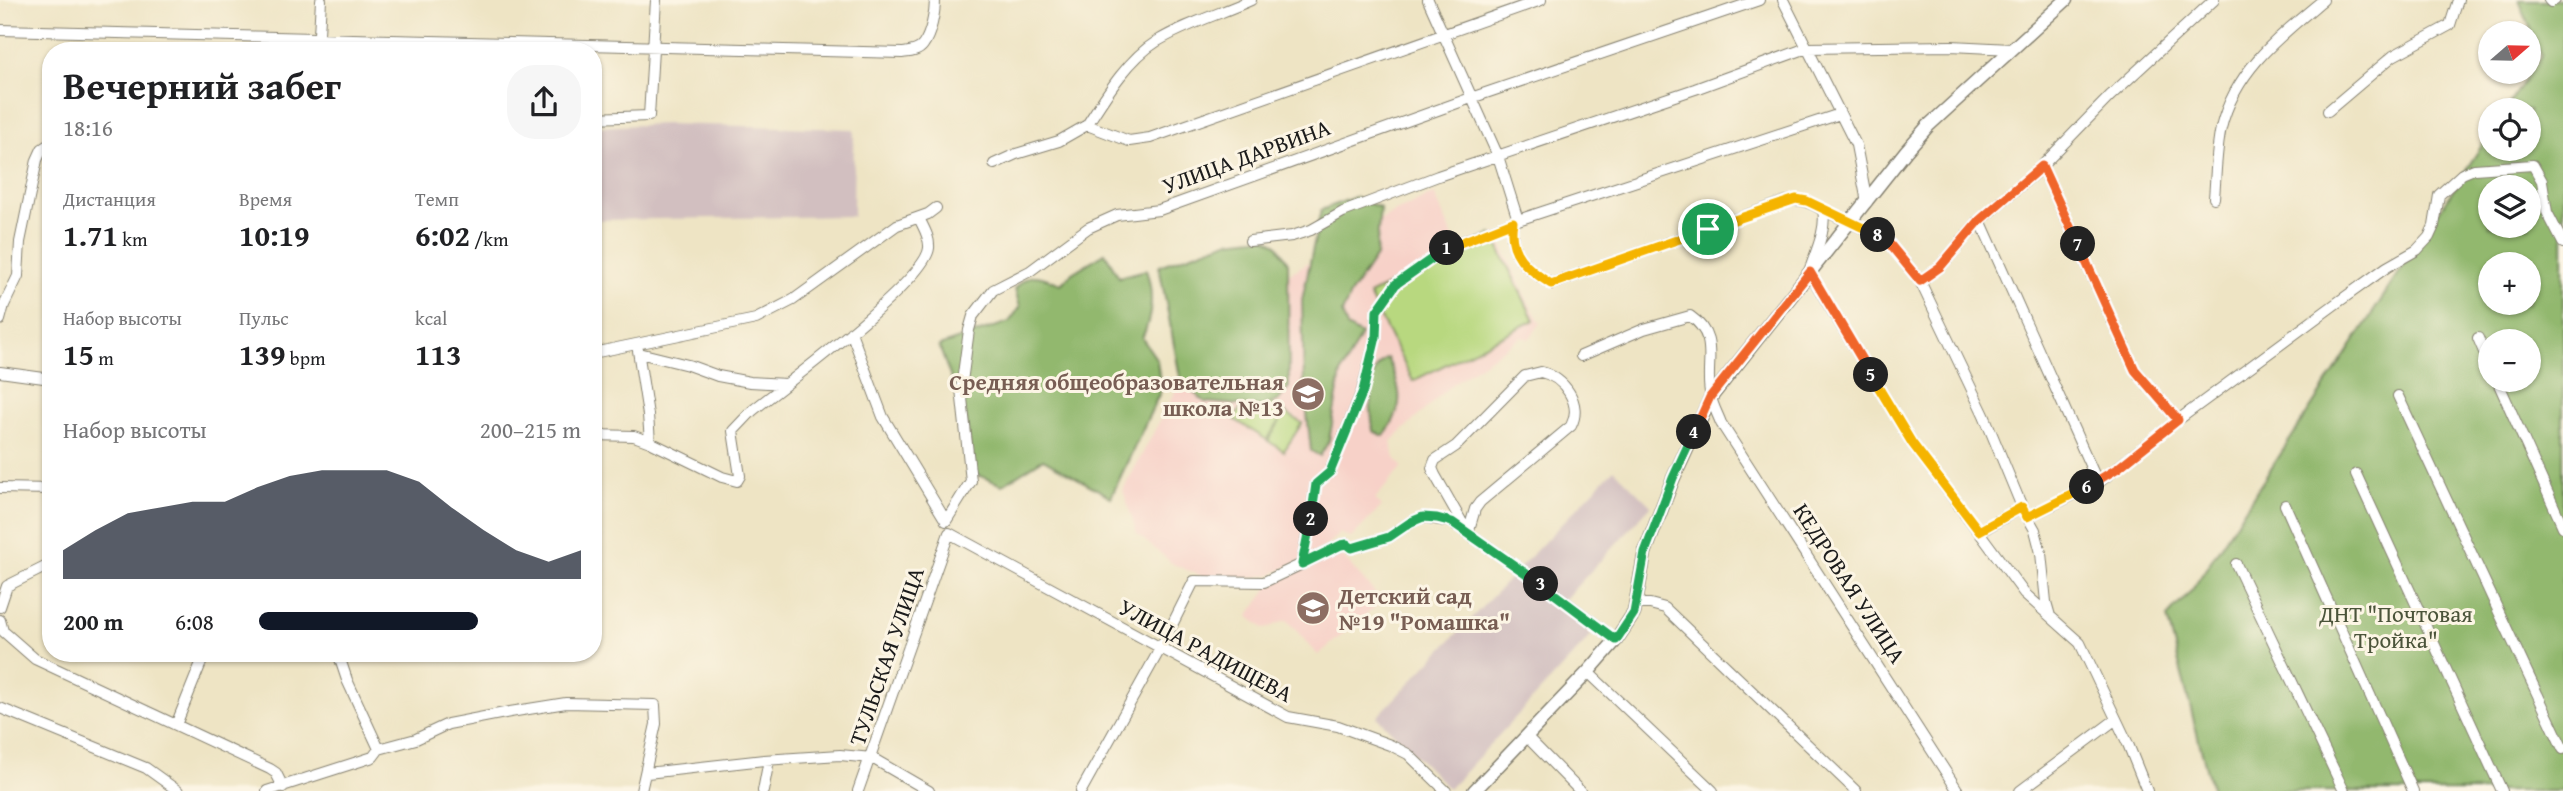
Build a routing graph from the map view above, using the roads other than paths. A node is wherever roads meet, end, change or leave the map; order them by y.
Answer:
1 (321, 0) edge
2 (656, 0) edge
3 (934, 0) edge
4 (1251, 0) edge
5 (1428, 0) edge
6 (1541, 0) edge
7 (1759, 0) edge
8 (1783, 0) edge
9 (2066, 0) edge
10 (2214, 0) edge
11 (2323, 0) edge
12 (2458, 0) edge
13 (2549, 0) edge
14 (2555, 0) edge
15 (0, 30) edge
16 (1444, 35) junction
17 (320, 37) junction
18 (319, 42) edge
19 (528, 42) edge
20 (602, 44) edge
21 (653, 45) junction
22 (1807, 48) junction
23 (2011, 49) junction
24 (1471, 98) junction
25 (2328, 111) dead end
26 (1840, 114) junction
27 (602, 118) edge
28 (1087, 125) junction
29 (42, 149) edge
30 (1498, 156) junction
31 (994, 164) dead end
32 (2042, 166) junction
33 (2214, 198) dead end
34 (1867, 202) junction
35 (936, 208) dead end
36 (1823, 210) junction
37 (919, 218) junction
38 (1980, 220) junction
39 (1516, 221) junction
40 (1852, 221) junction
41 (1250, 241) dead end
42 (2563, 243) edge
43 (1810, 272) junction
44 (1920, 281) junction
45 (0, 320) edge
46 (851, 332) junction
47 (638, 349) junction
48 (602, 352) edge
49 (1581, 356) dead end
50 (0, 372) edge
51 (42, 378) edge
52 (786, 384) junction
53 (2502, 392) edge
54 (2398, 396) dead end
55 (1710, 397) junction
56 (2178, 420) junction
57 (602, 430) edge
58 (602, 435) edge
59 (612, 435) junction
60 (650, 442) junction
61 (2356, 474) dead end
62 (2098, 482) junction
63 (0, 488) edge
64 (42, 489) edge
65 (2285, 505) dead end
66 (2025, 512) junction
67 (2563, 527) edge
68 (1979, 531) junction
69 (949, 533) joint
70 (1468, 533) junction
71 (1302, 564) junction
72 (2236, 564) dead end
73 (42, 568) edge
74 (1636, 604) junction
75 (0, 607) edge
76 (2050, 616) junction
77 (0, 620) edge
78 (1616, 640) junction
79 (1160, 649) junction
80 (201, 662) edge
81 (341, 662) edge
82 (1588, 672) junction
83 (0, 708) edge
84 (2115, 720) junction
85 (176, 725) junction
86 (1527, 737) junction
87 (379, 748) junction
88 (2563, 749) edge
89 (872, 758) junction
90 (769, 760) junction
91 (647, 773) junction
92 (283, 787) junction
93 (178, 791) edge
94 (267, 791) edge
95 (642, 791) edge
96 (764, 791) edge
97 (858, 791) edge
98 (929, 791) edge
99 (1081, 791) edge
100 (1446, 791) edge
101 (1474, 791) edge
102 (1580, 791) edge
103 (1713, 791) edge
104 (1856, 791) edge
105 (1958, 791) edge
106 (2020, 791) edge
107 (2147, 791) edge
108 (2344, 791) edge
109 (2413, 791) edge
110 (2502, 791) edge

1 - 17 street
2 - 21 street
3 - 21 street
4 - 28 street
5 - 16 street
6 - 16 street, УЛИЦА ДАРВИНА
7 - 24 street, УЛИЦА ДАРВИНА
8 - 22 street
9 - 23 street
10 - 32 street
11 - 33 street
12 - 25 street
13 - 14 street
15 - 17 street
16 - 24 street
16 - 28 street, УЛИЦА ДАРВИНА
17 - 18 street
17 - 19 street
20 - 21 street
21 - 27 street
22 - 23 street
22 - 26 street
22 - 30 street
23 - 34 street
24 - 30 street
24 - 46 street, УЛИЦА ДАРВИНА
26 - 34 street
26 - 39 street
28 - 31 street
29 - 45 street
30 - 39 street
30 - 41 street
32 - 38 street
32 - 56 street
34 - 40 street
35 - 37 street
36 - 39 street
36 - 40 street
36 - 43 street
37 - 46 street
37 - 47 street
38 - 44 street
38 - 62 street
39 - 71 street
40 - 43 street
40 - 44 street
42 - 56 street
43 - 55 street
43 - 68 street
44 - 66 street
46 - 52 street
47 - 48 street
47 - 52 street
47 - 60 street
49 - 55 street
50 - 51 street
52 - 60 street
53 - 67 street
54 - 88 street
55 - 74 street
55 - 105 street, КЕДРОВАЯ УЛИЦА
56 - 62 street
57 - 59 street
58 - 59 street
59 - 60 street
61 - 110 street
62 - 66 street
63 - 64 street
65 - 109 street
66 - 68 street
66 - 76 street
68 - 76 street
69 - 79 street, УЛИЦА РАДИЩЕВА
69 - 89 street, ТУЛЬСКАЯ УЛИЦА
70 - 70 street
70 - 71 street
70 - 78 street
71 - 79 street
72 - 108 street
73 - 75 street
74 - 78 street
74 - 104 street
76 - 84 street
77 - 85 street
78 - 82 street
79 - 99 street
79 - 100 street, УЛИЦА РАДИЩЕВА
80 - 85 street
81 - 87 street
82 - 86 street
82 - 103 street
83 - 93 street
84 - 106 street
84 - 107 street
85 - 92 street
86 - 101 street
86 - 102 street
87 - 91 street
87 - 92 street
89 - 90 street
89 - 97 street, ТУЛЬСКАЯ УЛИЦА
89 - 98 street
90 - 91 street
90 - 96 street
91 - 95 street
92 - 94 street

